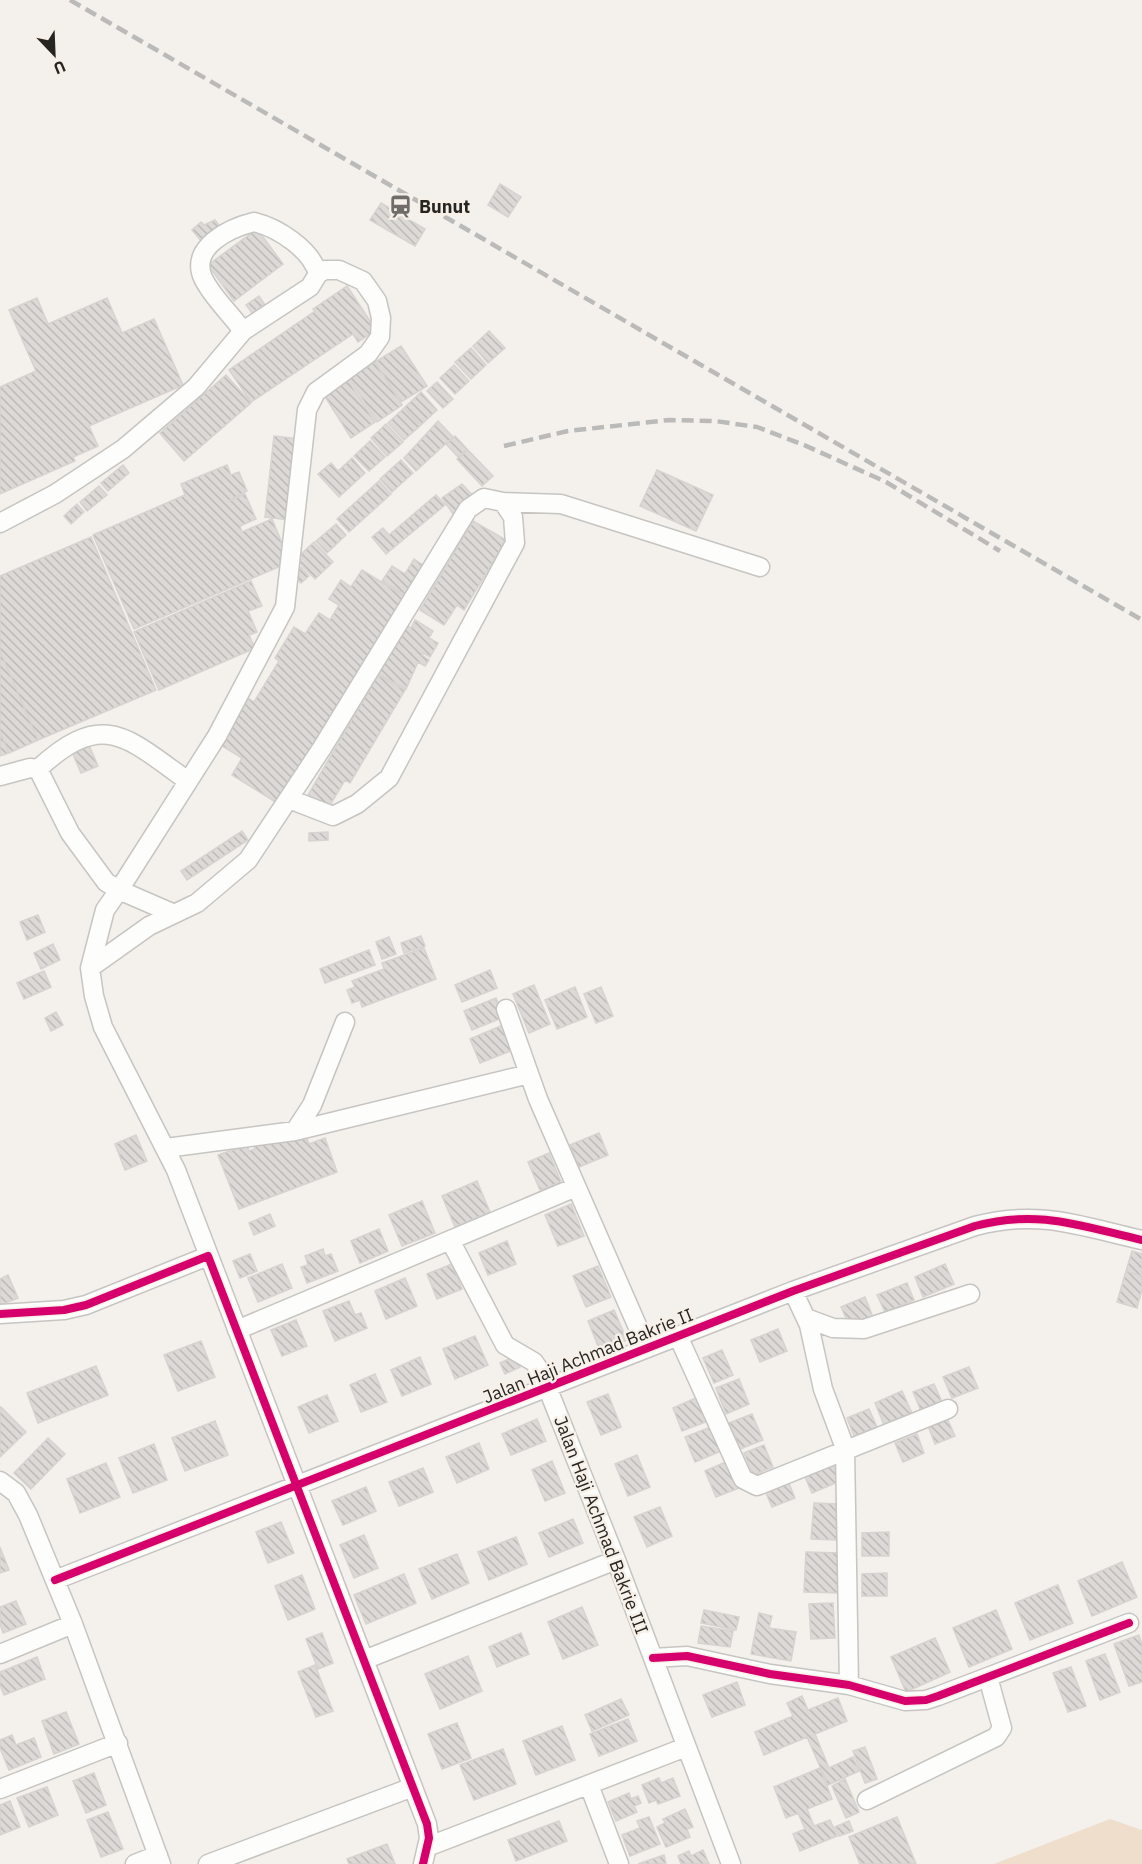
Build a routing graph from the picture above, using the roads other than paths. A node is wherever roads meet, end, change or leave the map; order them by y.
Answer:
1 (318, 274) junction
2 (243, 331) junction
3 (502, 502) junction
4 (0, 523) edge
5 (760, 567) dead end
6 (38, 769) junction
7 (0, 776) edge
8 (188, 782) junction
9 (289, 799) junction
10 (119, 890) junction
11 (172, 914) junction
12 (90, 968) junction
13 (506, 1009) dead end
14 (345, 1022) dead end
15 (529, 1074) junction
16 (295, 1131) junction
17 (166, 1148) junction
18 (576, 1187) junction
19 (450, 1240) junction
20 (1142, 1240) edge
21 (208, 1256) junction
22 (793, 1291) junction
23 (970, 1294) dead end
24 (0, 1314) edge
25 (806, 1318) junction
26 (237, 1330) junction
27 (678, 1336) junction
28 (647, 1348) junction
29 (547, 1389) junction
30 (948, 1408) dead end
31 (845, 1448) junction
32 (0, 1481) edge
33 (298, 1486) junction
34 (8, 1496) edge
35 (616, 1560) junction
36 (55, 1580) junction
37 (1129, 1623) dead end
38 (73, 1624) junction
39 (0, 1654) edge
40 (653, 1658) junction
41 (364, 1660) junction
42 (988, 1677) junction
43 (849, 1685) junction
44 (118, 1743) junction
45 (686, 1747) junction
46 (589, 1785) junction
47 (413, 1787) junction
48 (0, 1789) edge
49 (867, 1800) dead end
50 (425, 1856) edge
51 (160, 1860) edge
52 (135, 1864) edge
53 (208, 1864) edge
54 (619, 1864) edge
55 (731, 1864) edge

1 - 2 street
1 - 2 street
1 - 8 street
2 - 4 street
3 - 5 street
3 - 9 street
3 - 9 street
6 - 7 street
6 - 8 street
6 - 10 street
8 - 10 street
9 - 11 street
10 - 11 street
10 - 12 street
11 - 12 street
12 - 17 street
13 - 15 street
14 - 16 street
15 - 16 street
15 - 18 street
16 - 17 street
17 - 21 street
18 - 19 street
18 - 28 street
19 - 26 street
19 - 29 street, Jalan Haji Achmad Bakrie III
20 - 22 street, Jalan Haji Achmad Bakrie II
21 - 24 street
21 - 26 street
22 - 25 street
22 - 27 street, Jalan Haji Achmad Bakrie II
23 - 25 street
25 - 31 street
26 - 33 street
27 - 28 street, Jalan Haji Achmad Bakrie II
27 - 31 street
28 - 29 street, Jalan Haji Achmad Bakrie II
29 - 33 street, Jalan Haji Achmad Bakrie II
29 - 35 street, Jalan Haji Achmad Bakrie III
30 - 31 street
31 - 43 street
32 - 34 street
33 - 36 street, Jalan Haji Achmad Bakrie II
33 - 41 street
34 - 36 street
35 - 40 street, Jalan Haji Achmad Bakrie III
35 - 41 street
36 - 38 street
37 - 42 street
38 - 39 street
38 - 44 street
40 - 43 street
40 - 45 street, Jalan Haji Achmad Bakrie III
41 - 47 street
42 - 43 street
42 - 49 street
44 - 48 street
44 - 51 street
45 - 46 street
45 - 55 street, Jalan Haji Achmad Bakrie III
46 - 50 street
46 - 54 street
47 - 50 street
47 - 53 street
51 - 52 street

